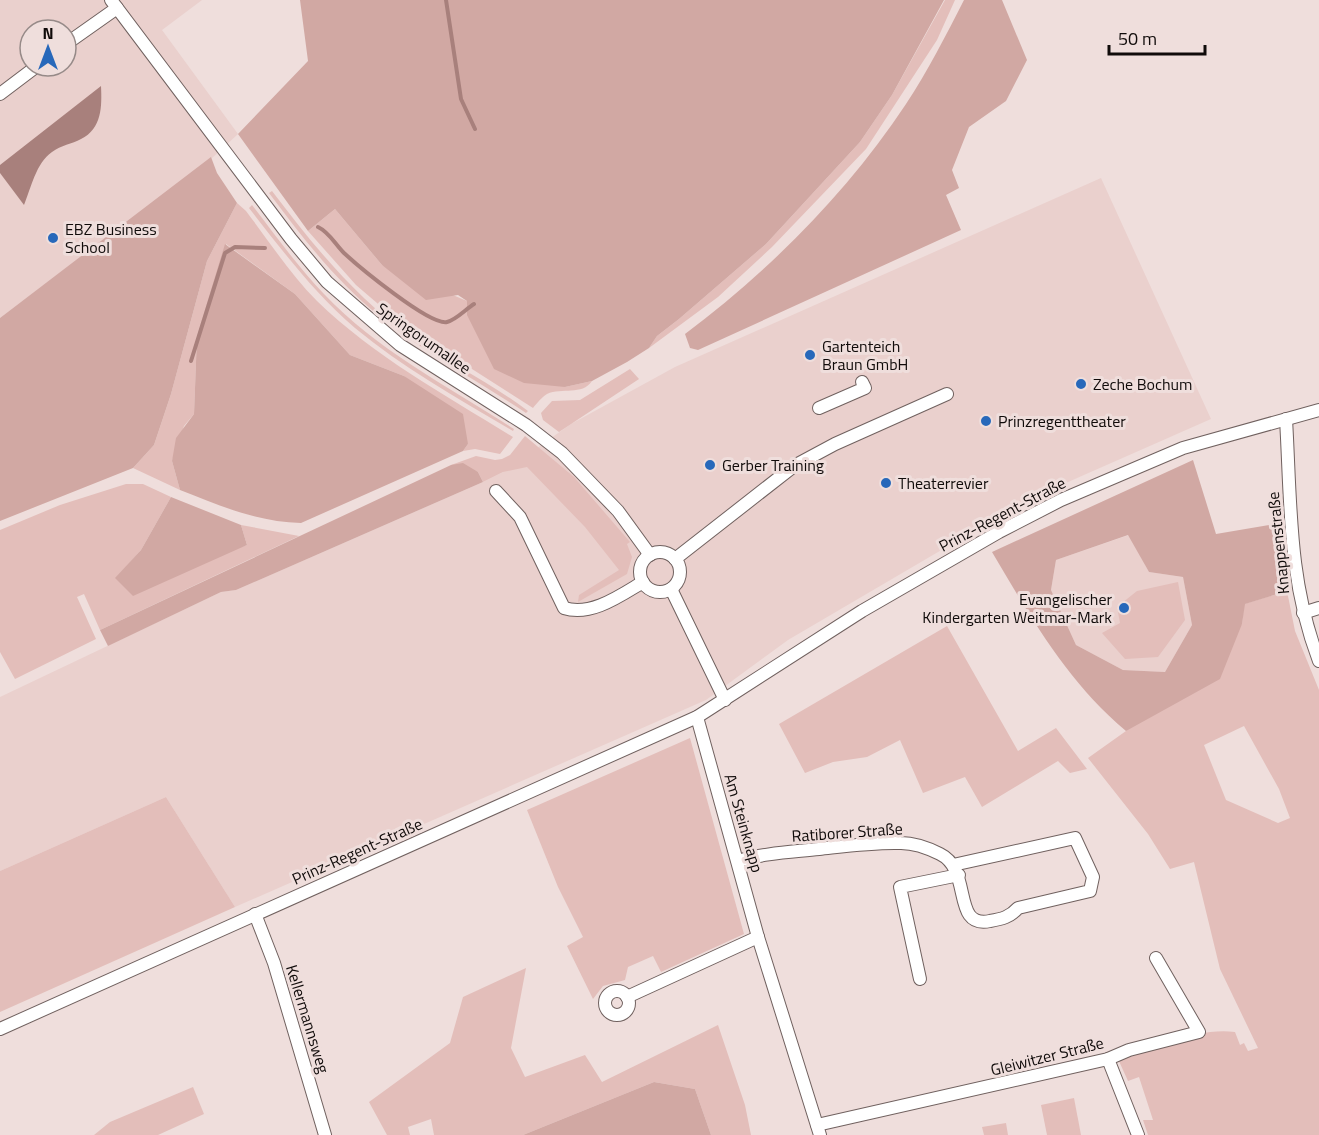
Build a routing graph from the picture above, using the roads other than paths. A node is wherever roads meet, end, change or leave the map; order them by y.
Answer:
1 (114, 4) edge
2 (78, 34) edge
3 (21, 78) edge
4 (0, 94) edge
5 (862, 382) dead end
6 (947, 394) dead end
7 (819, 408) dead end
8 (1319, 410) edge
9 (1286, 419) junction
10 (496, 491) dead end
11 (650, 555) junction
12 (675, 560) junction
13 (643, 582) junction
14 (671, 589) junction
15 (1319, 608) edge
16 (1303, 613) junction
17 (1319, 661) edge
18 (725, 700) junction
19 (697, 717) junction
20 (738, 861) junction
21 (956, 870) junction
22 (255, 914) junction
23 (758, 937) junction
24 (1156, 958) dead end
25 (920, 979) dead end
26 (627, 998) dead end
27 (0, 1029) edge
28 (1108, 1059) junction
29 (819, 1130) edge
30 (325, 1135) edge
31 (1138, 1135) edge

1 - 2 street, Springorumallee
1 - 11 street, Springorumallee
3 - 4 street
5 - 7 street
6 - 12 street
8 - 9 street, Prinz-Regent-Straße
9 - 16 street, Knappenstraße
9 - 18 street, Prinz-Regent-Straße
10 - 13 street
11 - 12 street
11 - 13 street
12 - 14 street
13 - 14 street
14 - 18 street
15 - 16 street
16 - 17 street, Knappenstraße
18 - 19 street, Prinz-Regent-Straße
19 - 20 street, Am Steinknapp
19 - 22 street, Prinz-Regent-Straße
20 - 21 street, Ratiborer Straße
20 - 23 street, Am Steinknapp
21 - 21 street
21 - 25 street
22 - 27 street, Prinz-Regent-Straße
22 - 30 street, Kellermannsweg
23 - 26 street
23 - 29 street, Am Steinknapp
24 - 28 street, Gleiwitzer Straße
28 - 29 street, Gleiwitzer Straße
28 - 31 street

